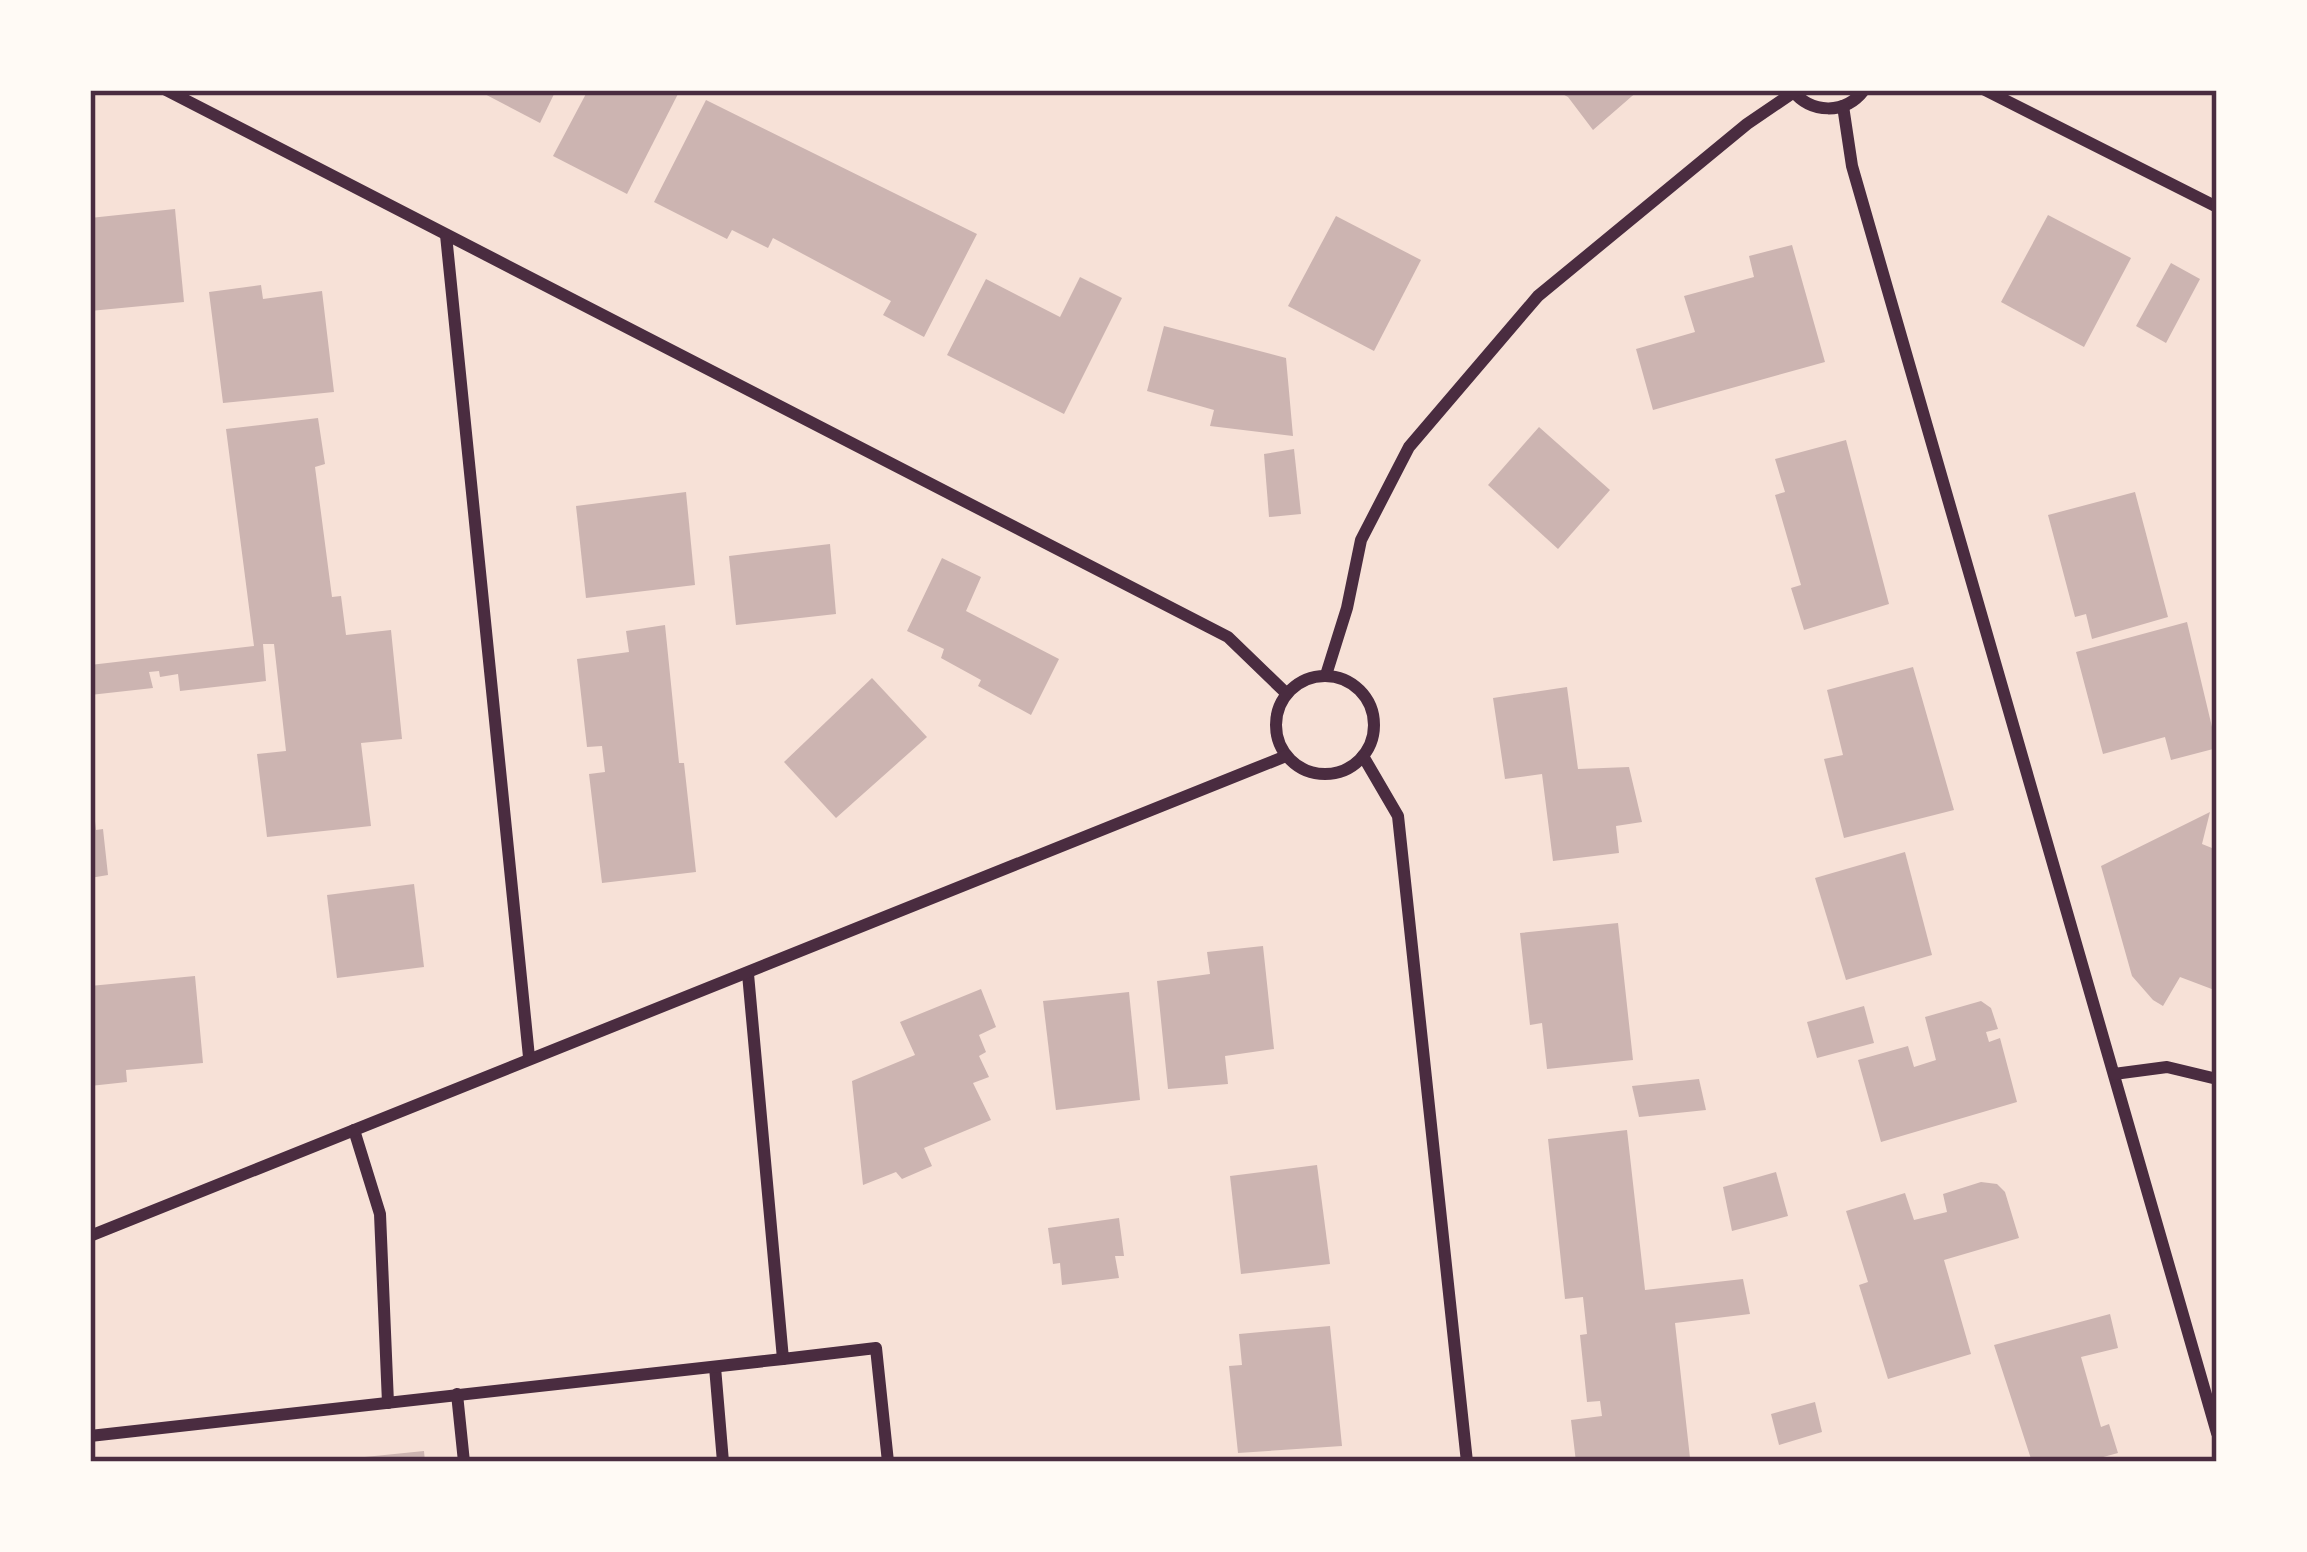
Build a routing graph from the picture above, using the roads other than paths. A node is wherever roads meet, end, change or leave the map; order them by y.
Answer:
1 (166, 90) edge
2 (1864, 90) edge
3 (1985, 90) edge
4 (1793, 91) edge
5 (1843, 106) junction
6 (2217, 207) edge
7 (446, 235) junction
8 (1326, 675) junction
9 (1286, 693) junction
10 (1363, 756) junction
11 (1286, 757) junction
12 (748, 974) junction
13 (529, 1057) junction
14 (2114, 1074) junction
15 (2217, 1079) edge
16 (354, 1130) junction
17 (90, 1236) edge
18 (783, 1359) junction
19 (715, 1367) junction
20 (457, 1394) junction
21 (388, 1403) junction
22 (2217, 1433) edge
23 (90, 1436) edge
24 (464, 1462) edge
25 (723, 1462) edge
26 (888, 1462) edge
27 (1467, 1462) edge

1 - 7 street
2 - 5 street
3 - 6 street
4 - 5 street
4 - 8 street
5 - 14 street
7 - 9 street
7 - 13 street
8 - 9 street
8 - 10 street
9 - 11 street
10 - 11 street
10 - 27 street
11 - 12 street
12 - 13 street
12 - 18 street
13 - 16 street
14 - 15 street
14 - 22 street
16 - 17 street
16 - 21 street
18 - 19 street
18 - 26 street
19 - 20 street
19 - 25 street
20 - 21 street
20 - 24 street
21 - 23 street

